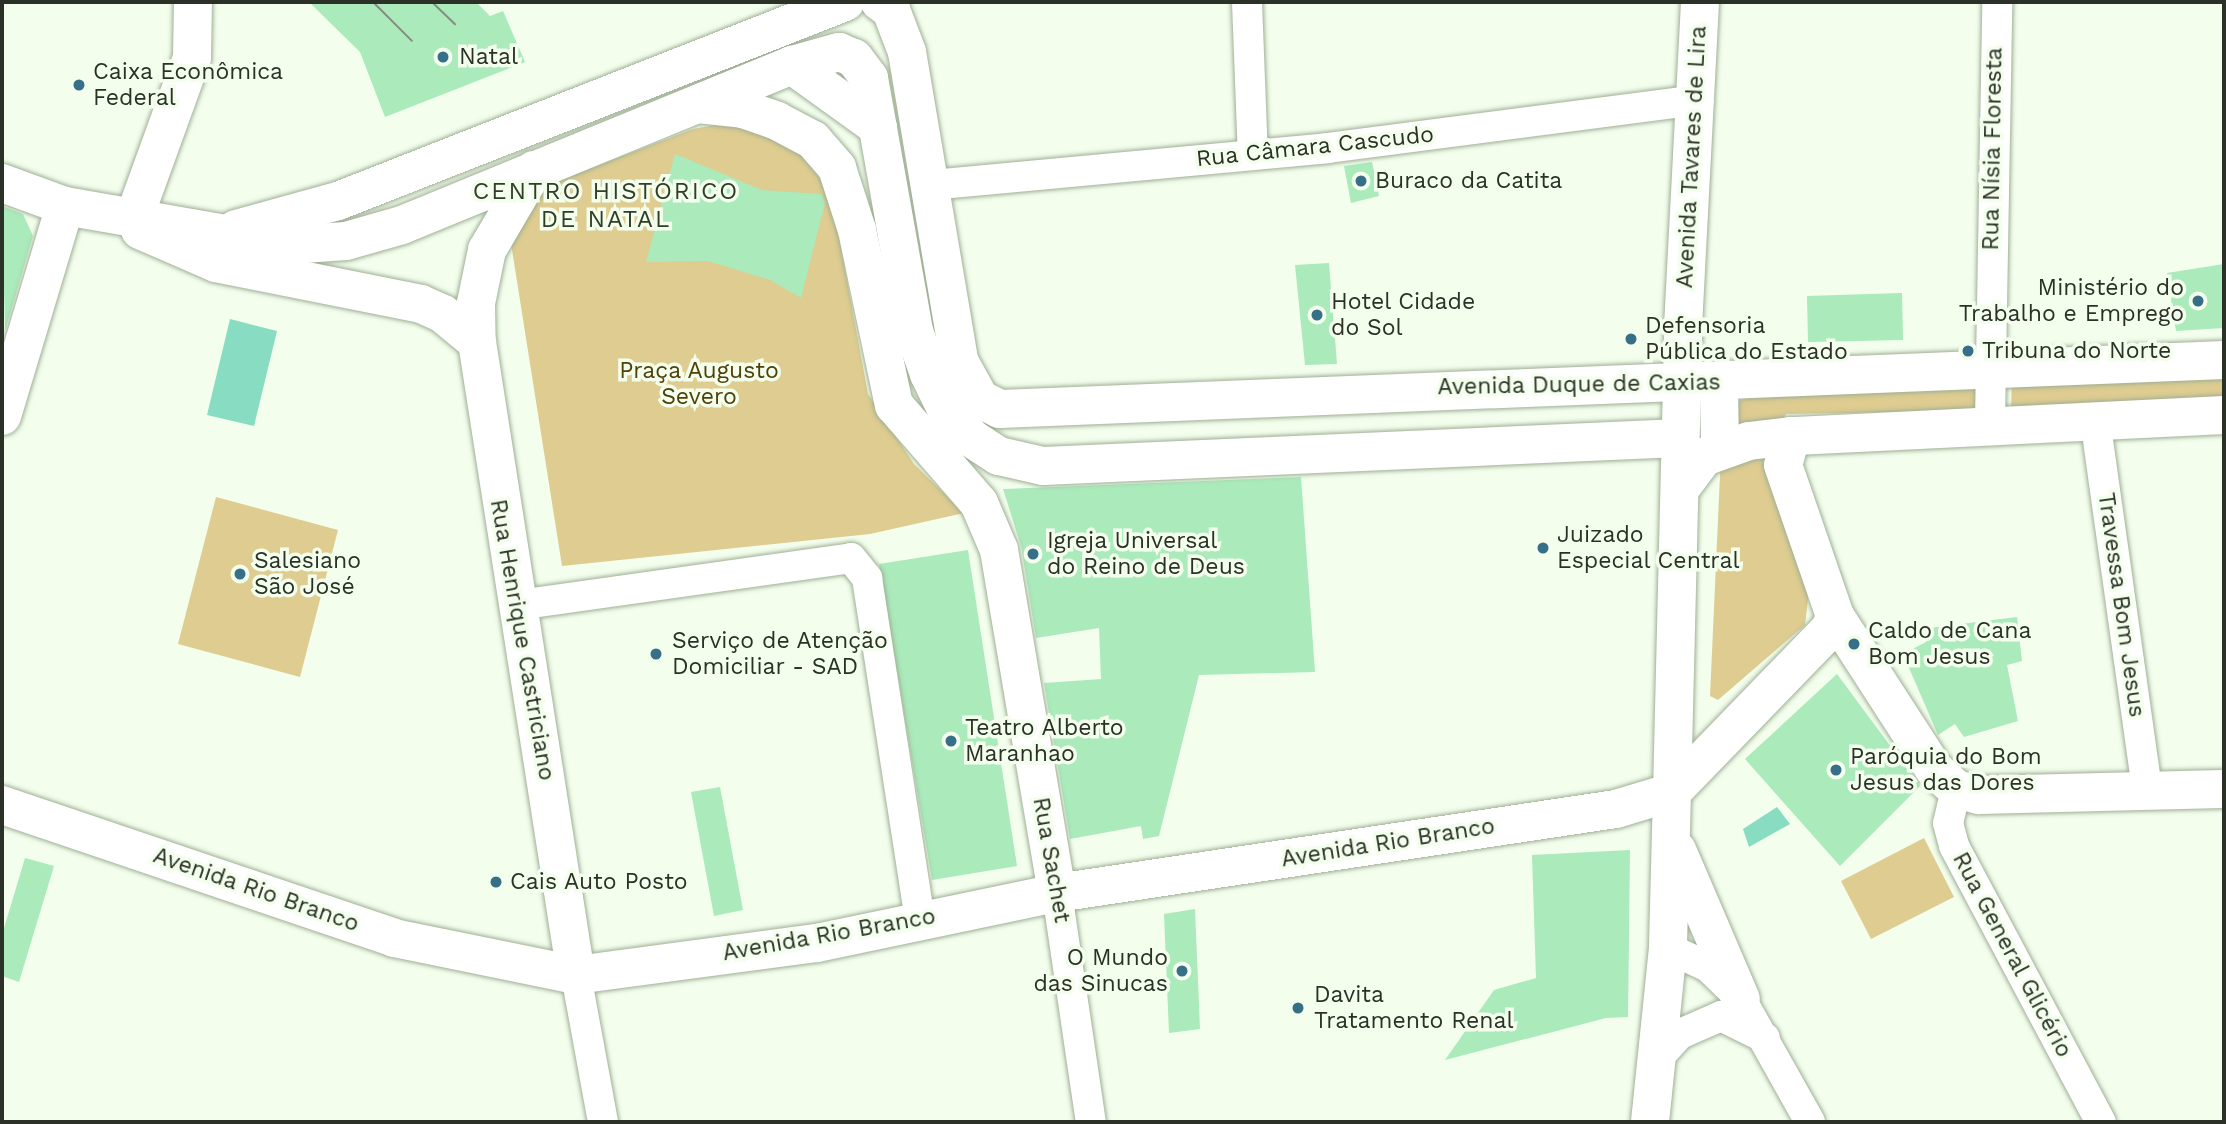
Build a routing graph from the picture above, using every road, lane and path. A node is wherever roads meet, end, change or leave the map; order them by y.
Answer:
1 (193, 2) edge
2 (845, 2) edge
3 (880, 2) edge
4 (1247, 2) edge
5 (1700, 2) edge
6 (1997, 2) edge
7 (1699, 100) junction
8 (696, 104) junction
9 (1252, 155) junction
10 (535, 169) junction
11 (2, 183) edge
12 (930, 185) junction
13 (65, 206) junction
14 (134, 218) junction
15 (221, 232) junction
16 (477, 342) junction
17 (2224, 360) edge
18 (1988, 373) junction
19 (1681, 382) junction
20 (1719, 382) junction
21 (2224, 415) edge
22 (2, 416) edge
23 (2095, 419) junction
24 (1990, 422) junction
25 (1679, 438) junction
26 (1788, 444) junction
27 (1720, 450) junction
28 (1680, 489) junction
29 (518, 605) junction
30 (1835, 616) junction
31 (1956, 789) junction
32 (2224, 789) edge
33 (2147, 791) junction
34 (1672, 792) junction
35 (2, 806) edge
36 (1671, 836) junction
37 (1057, 893) junction
38 (920, 919) junction
39 (1668, 948) junction
40 (576, 975) junction
41 (1741, 999) junction
42 (1766, 1038) junction
43 (1659, 1057) junction
44 (603, 1122) edge
45 (1091, 1122) edge
46 (1650, 1122) edge
47 (1810, 1122) edge
48 (2101, 1122) edge

1 - 14 main road
2 - 15 main road
3 - 12 main road
4 - 9 street
5 - 7 main road, Avenida Tavares de Lira
6 - 18 street, Rua Nísia Floresta
7 - 9 street, Rua Câmara Cascudo
7 - 19 main road, Avenida Tavares de Lira
8 - 10 main road
8 - 25 main road
8 - 37 main road, Rua Sachet
9 - 12 street, Rua Câmara Cascudo
10 - 15 main road
10 - 16 main road, Rua Henrique Castriciano
11 - 13 main road
12 - 19 main road, Avenida Duque de Caxias
13 - 14 main road
13 - 22 main road
14 - 15 main road
14 - 16 main road
16 - 29 main road, Rua Henrique Castriciano
17 - 18 main road, Avenida Duque de Caxias
18 - 20 main road, Avenida Duque de Caxias
18 - 24 street, Rua Nísia Floresta
19 - 20 main road, Avenida Duque de Caxias
19 - 25 main road, Avenida Tavares de Lira
20 - 27 main road
21 - 23 main road
23 - 24 main road
23 - 33 street, Travessa Bom Jesus
24 - 26 main road
25 - 28 main road, Avenida Tavares de Lira
26 - 27 main road
26 - 30 main road
27 - 28 main road
28 - 34 main road, Avenida Tavares de Lira
29 - 38 street
29 - 40 main road, Rua Henrique Castriciano
30 - 31 main road
30 - 34 main road
31 - 33 main road
31 - 48 street, Rua General Glicério
32 - 33 main road
34 - 36 main road, Avenida Tavares de Lira
34 - 37 main road, Avenida Rio Branco
35 - 40 main road, Avenida Rio Branco
36 - 39 main road, Avenida Tavares de Lira
36 - 41 main road
37 - 38 main road, Avenida Rio Branco
37 - 45 street, Rua Sachet
38 - 40 main road, Avenida Rio Branco
39 - 41 street
39 - 43 main road, Avenida Tavares de Lira
40 - 44 street, Rua Henrique Castriciano
41 - 42 street
42 - 43 street
42 - 47 street
43 - 46 main road, Avenida Tavares de Lira

